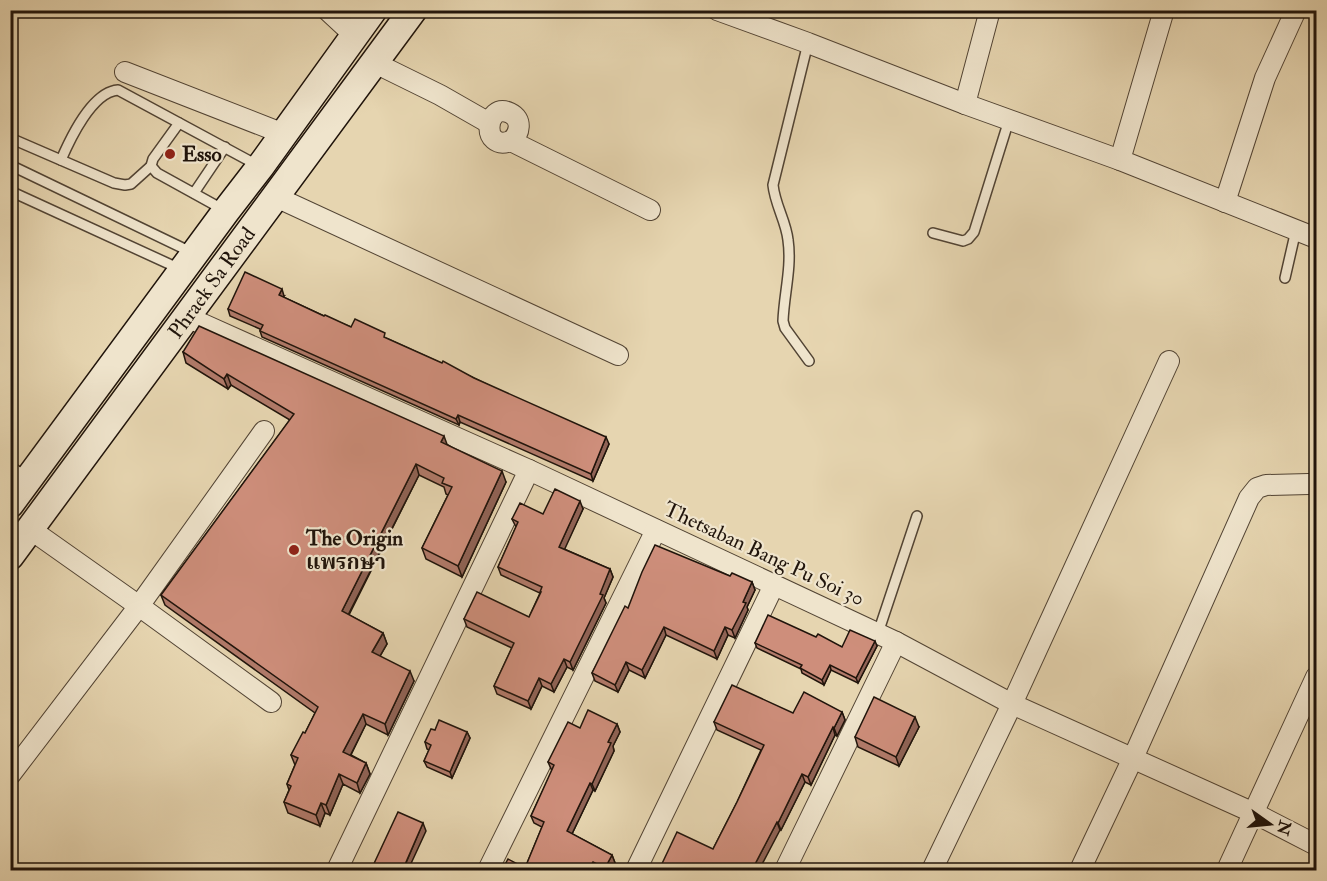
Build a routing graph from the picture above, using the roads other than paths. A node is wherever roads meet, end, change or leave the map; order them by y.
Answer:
1 (327, 10) edge
2 (373, 10) edge
3 (413, 10) edge
4 (717, 10) edge
5 (990, 10) edge
6 (1164, 10) edge
7 (1296, 10) edge
8 (355, 36) junction
9 (808, 43) junction
10 (375, 63) junction
11 (124, 72) dead end
12 (965, 104) junction
13 (1008, 120) junction
14 (179, 123) junction
15 (284, 134) junction
16 (10, 138) edge
17 (225, 147) junction
18 (61, 160) junction
19 (1120, 160) junction
20 (10, 165) edge
21 (151, 166) junction
22 (260, 167) junction
23 (10, 191) edge
24 (194, 193) junction
25 (276, 197) junction
26 (1225, 202) junction
27 (650, 210) dead end
28 (226, 211) junction
29 (1296, 230) junction
30 (933, 233) dead end
31 (1317, 238) edge
32 (189, 262) junction
33 (1285, 278) dead end
34 (187, 317) junction
35 (618, 355) dead end
36 (809, 361) dead end
37 (1169, 361) dead end
38 (264, 431) dead end
39 (529, 470) junction
40 (20, 473) edge
41 (1309, 484) dead end
42 (10, 504) edge
43 (917, 516) dead end
44 (30, 529) junction
45 (656, 530) junction
46 (10, 556) edge
47 (774, 585) junction
48 (139, 606) junction
49 (878, 633) junction
50 (896, 642) junction
51 (1317, 678) edge
52 (271, 702) dead end
53 (1011, 704) junction
54 (1133, 758) junction
55 (10, 775) edge
56 (1254, 813) junction
57 (1317, 845) edge
58 (337, 870) edge
59 (488, 870) edge
60 (636, 870) edge
61 (785, 870) edge
62 (932, 870) edge
63 (1080, 870) edge
64 (1227, 870) edge

1 - 8 street
2 - 8 main road, Phraek Sa Road
3 - 10 main road, Phraek Sa Road
4 - 9 street
5 - 12 street
6 - 19 street
7 - 26 street
8 - 15 main road, Phraek Sa Road
9 - 12 street
9 - 36 lane
10 - 25 main road, Phraek Sa Road
10 - 27 street
11 - 15 street
12 - 13 street
13 - 19 street
13 - 30 lane
14 - 17 lane
14 - 18 lane
14 - 21 lane
15 - 22 main road, Phraek Sa Road
16 - 18 lane
17 - 22 lane
17 - 24 lane
18 - 21 lane
19 - 26 street
20 - 32 lane
21 - 24 lane
22 - 28 main road, Phraek Sa Road
23 - 32 lane
24 - 28 lane
25 - 34 main road, Phraek Sa Road
25 - 35 street
26 - 29 street
28 - 32 main road, Phraek Sa Road
29 - 31 street
29 - 33 lane
32 - 40 main road, Phraek Sa Road
34 - 39 street, Thetsaban Bang Pu Soi 30
34 - 44 main road, Phraek Sa Road
37 - 53 street
38 - 48 street
39 - 45 street, Thetsaban Bang Pu Soi 30
39 - 58 street
40 - 42 main road, Phraek Sa Road
41 - 54 street
43 - 49 lane
44 - 46 main road, Phraek Sa Road
44 - 48 street
45 - 47 street, Thetsaban Bang Pu Soi 30
45 - 59 street
47 - 49 street, Thetsaban Bang Pu Soi 30
47 - 60 street
48 - 52 street
48 - 55 street
49 - 50 street, Thetsaban Bang Pu Soi 30
50 - 53 street, Thetsaban Bang Pu Soi 30
50 - 61 street
51 - 56 street
53 - 54 street, Thetsaban Bang Pu Soi 30
53 - 62 street
54 - 56 street, Thetsaban Bang Pu Soi 30
54 - 63 street
56 - 57 street, Thetsaban Bang Pu Soi 30
56 - 64 street

